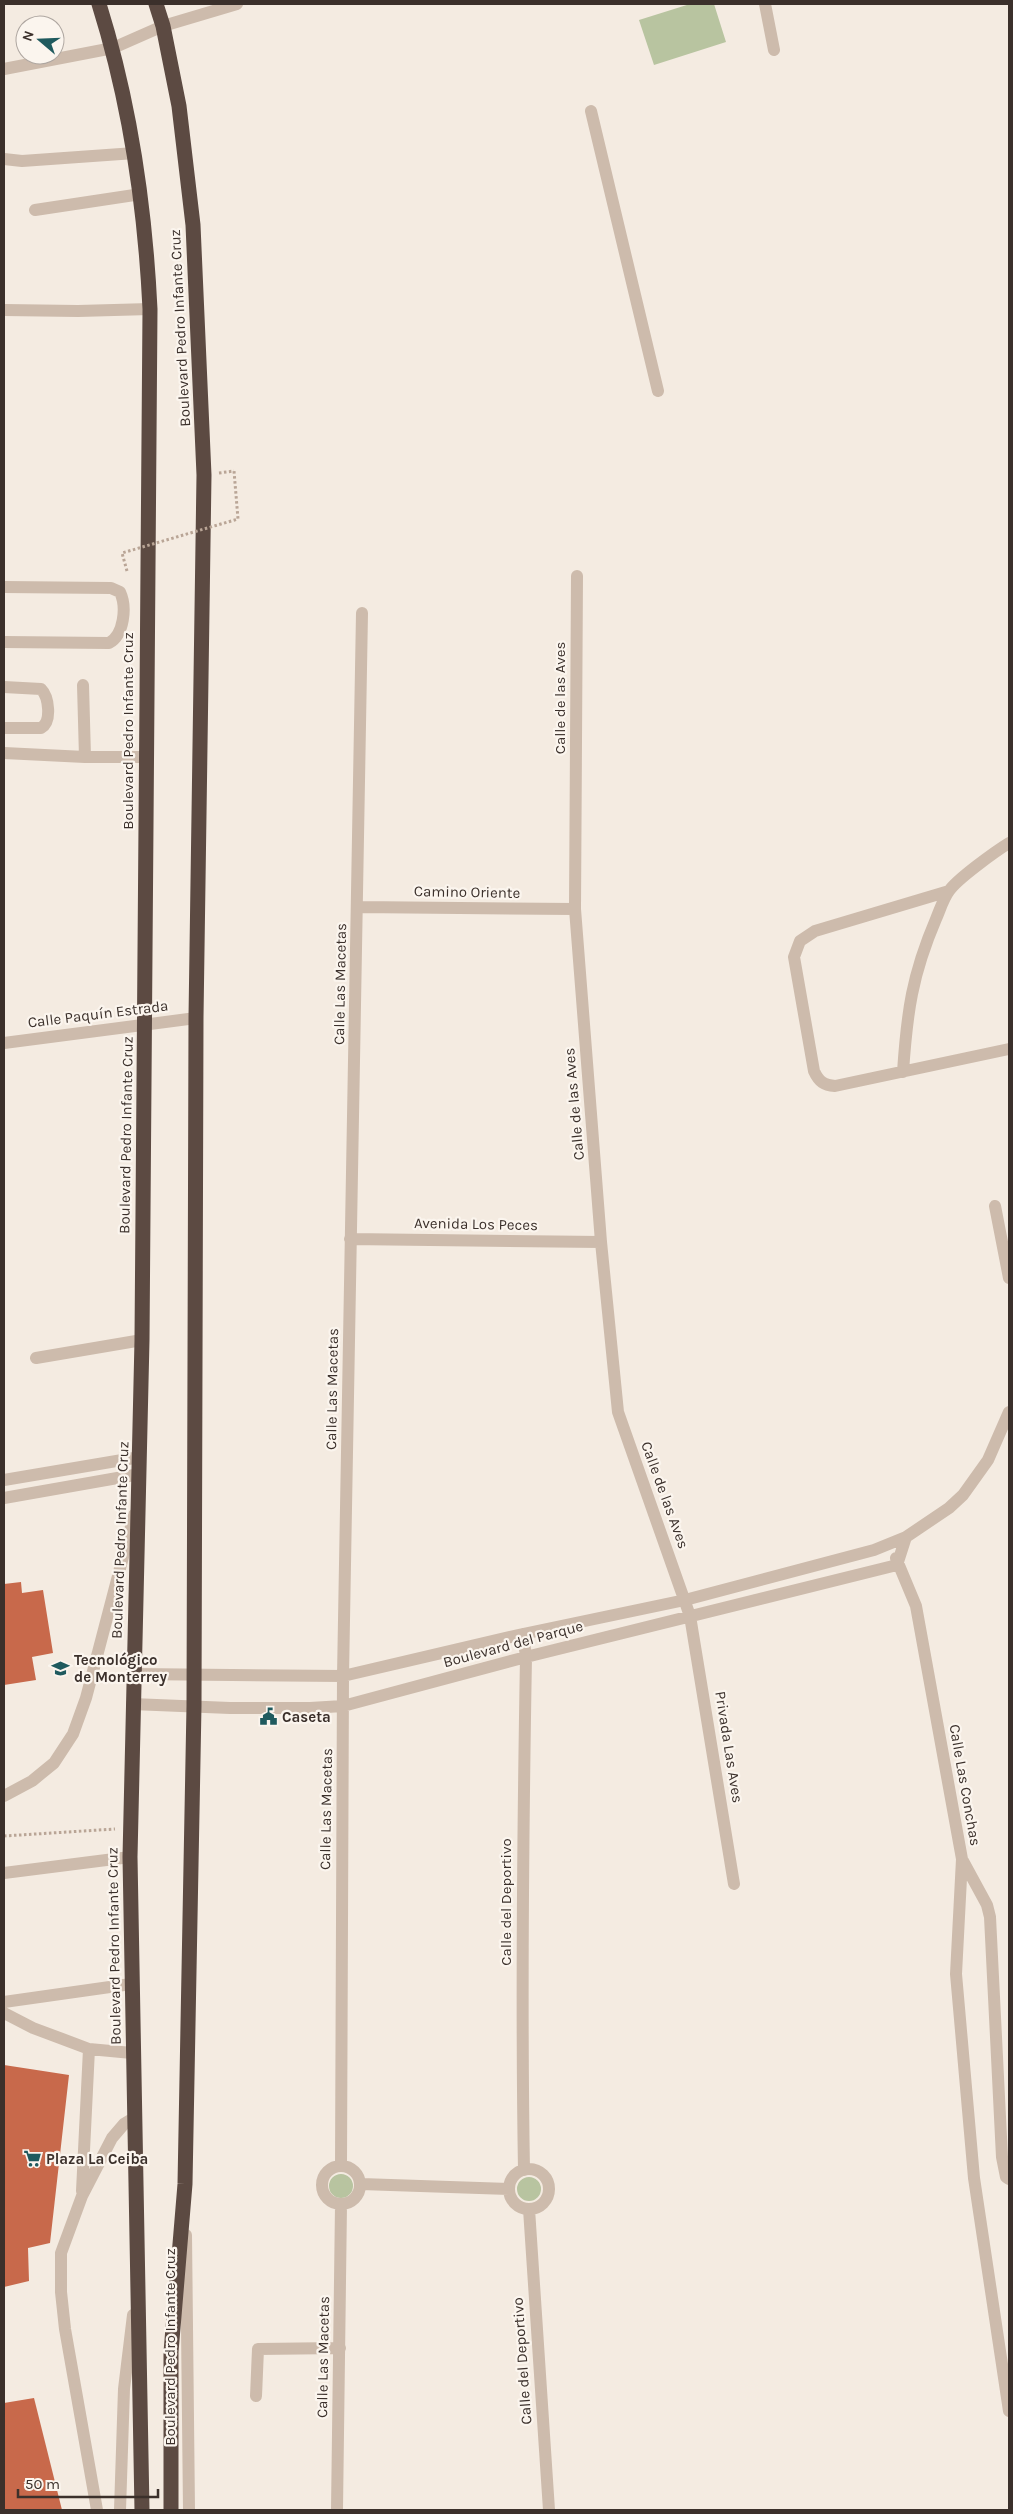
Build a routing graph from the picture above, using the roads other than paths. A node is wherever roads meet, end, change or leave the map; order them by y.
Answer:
1 (99, 4) edge
2 (156, 4) edge
3 (237, 4) edge
4 (765, 4) edge
5 (163, 26) junction
6 (113, 48) junction
7 (774, 50) dead end
8 (4, 69) edge
9 (591, 110) dead end
10 (135, 153) junction
11 (4, 159) edge
12 (141, 194) junction
13 (35, 210) dead end
14 (150, 309) junction
15 (4, 310) edge
16 (658, 391) dead end
17 (577, 576) dead end
18 (4, 587) edge
19 (362, 613) dead end
20 (4, 642) edge
21 (83, 685) dead end
22 (4, 687) edge
23 (4, 728) edge
24 (4, 754) edge
25 (84, 757) junction
26 (145, 757) junction
27 (1009, 843) edge
28 (949, 891) junction
29 (358, 907) junction
30 (575, 909) junction
31 (196, 1018) junction
32 (145, 1024) junction
33 (4, 1043) edge
34 (1009, 1049) edge
35 (903, 1072) junction
36 (995, 1206) dead end
37 (350, 1239) junction
38 (602, 1242) junction
39 (1009, 1278) edge
40 (142, 1340) junction
41 (36, 1358) dead end
42 (1009, 1412) edge
43 (140, 1457) junction
44 (140, 1474) junction
45 (4, 1480) edge
46 (140, 1494) junction
47 (4, 1498) edge
48 (906, 1537) junction
49 (892, 1544) junction
50 (897, 1564) junction
51 (685, 1600) junction
52 (690, 1616) junction
53 (523, 1634) junction
54 (526, 1657) junction
55 (194, 1673) junction
56 (134, 1674) junction
57 (344, 1676) junction
58 (132, 1704) junction
59 (194, 1706) junction
60 (344, 1706) junction
61 (4, 1796) edge
62 (130, 1857) junction
63 (962, 1859) junction
64 (4, 1874) edge
65 (734, 1884) dead end
66 (131, 1984) junction
67 (4, 2002) edge
68 (4, 2014) edge
69 (89, 2049) junction
70 (132, 2053) junction
71 (134, 2118) junction
72 (342, 2166) junction
73 (524, 2170) junction
74 (1009, 2179) edge
75 (185, 2184) junction
76 (361, 2184) junction
77 (509, 2189) junction
78 (82, 2196) junction
79 (341, 2205) junction
80 (529, 2209) junction
81 (138, 2272) junction
82 (340, 2348) junction
83 (256, 2396) dead end
84 (1009, 2411) edge
85 (97, 2510) edge
86 (120, 2510) edge
87 (142, 2510) edge
88 (171, 2510) edge
89 (189, 2510) edge
90 (337, 2510) edge
91 (549, 2510) edge

1 - 6 highway, Boulevard Pedro Infante Cruz
2 - 5 highway, Boulevard Pedro Infante Cruz
3 - 5 street
4 - 7 street
5 - 6 street
5 - 31 highway, Boulevard Pedro Infante Cruz
6 - 8 street
6 - 10 highway, Boulevard Pedro Infante Cruz
9 - 16 street
10 - 11 street
10 - 12 highway, Boulevard Pedro Infante Cruz
12 - 13 street
12 - 14 highway, Boulevard Pedro Infante Cruz
14 - 15 street
14 - 26 highway, Boulevard Pedro Infante Cruz
17 - 30 street, Calle de las Aves
18 - 20 street
19 - 29 street, Calle Las Macetas
21 - 25 street
22 - 23 street
24 - 25 street
25 - 26 street
26 - 32 highway, Boulevard Pedro Infante Cruz
27 - 28 street
28 - 35 street
28 - 35 street
29 - 30 street, Camino Oriente
29 - 37 street, Calle Las Macetas
30 - 38 street, Calle de las Aves
31 - 32 street, Calle Paquín Estrada
31 - 55 highway, Boulevard Pedro Infante Cruz
32 - 33 street, Calle Paquín Estrada
32 - 40 highway, Boulevard Pedro Infante Cruz
34 - 35 street
36 - 39 street
37 - 38 street, Avenida Los Peces
37 - 57 street, Calle Las Macetas
38 - 51 street, Calle de las Aves
40 - 41 street
40 - 43 highway, Boulevard Pedro Infante Cruz
42 - 48 street, Boulevard del Parque
43 - 44 highway, Boulevard Pedro Infante Cruz
43 - 45 street
44 - 46 highway, Boulevard Pedro Infante Cruz
44 - 47 street
46 - 56 highway, Boulevard Pedro Infante Cruz
46 - 61 street
48 - 49 street, Boulevard del Parque
48 - 50 street
49 - 50 street, Calle Las Conchas
49 - 51 street, Boulevard del Parque
50 - 52 street, Boulevard del Parque
50 - 63 street, Calle Las Conchas
51 - 52 street, Calle de las Aves
51 - 53 street, Boulevard del Parque
52 - 54 street, Boulevard del Parque
52 - 65 street, Privada Las Aves
53 - 54 street, Calle del Deportivo
53 - 57 street, Boulevard del Parque
54 - 60 street, Boulevard del Parque
54 - 73 street, Calle del Deportivo
55 - 56 street, Boulevard del Parque
55 - 57 street, Boulevard del Parque
55 - 59 highway, Boulevard Pedro Infante Cruz
56 - 58 highway, Boulevard Pedro Infante Cruz
57 - 60 street, Calle Las Macetas
58 - 59 street, Boulevard del Parque
58 - 62 highway, Boulevard Pedro Infante Cruz
59 - 60 street, Boulevard del Parque
59 - 75 highway, Boulevard Pedro Infante Cruz
60 - 72 street, Calle Las Macetas
62 - 64 street
62 - 66 highway, Boulevard Pedro Infante Cruz
63 - 74 street, Calle Las Conchas
63 - 84 street
66 - 67 street
66 - 70 highway, Boulevard Pedro Infante Cruz
68 - 69 street
69 - 70 street
69 - 78 street
70 - 71 highway, Boulevard Pedro Infante Cruz
71 - 78 street
71 - 81 highway, Boulevard Pedro Infante Cruz
72 - 76 street
72 - 79 street
73 - 77 street
73 - 80 street
75 - 88 highway, Boulevard Pedro Infante Cruz
75 - 89 street, Boulevard Pedro Infante Cruz
76 - 77 street
76 - 79 street
77 - 80 street
78 - 85 street
79 - 82 street, Calle Las Macetas
80 - 91 street, Calle del Deportivo
81 - 86 street, Boulevard Pedro Infante Cruz
81 - 87 highway, Boulevard Pedro Infante Cruz
82 - 83 street
82 - 90 street, Calle Las Macetas

